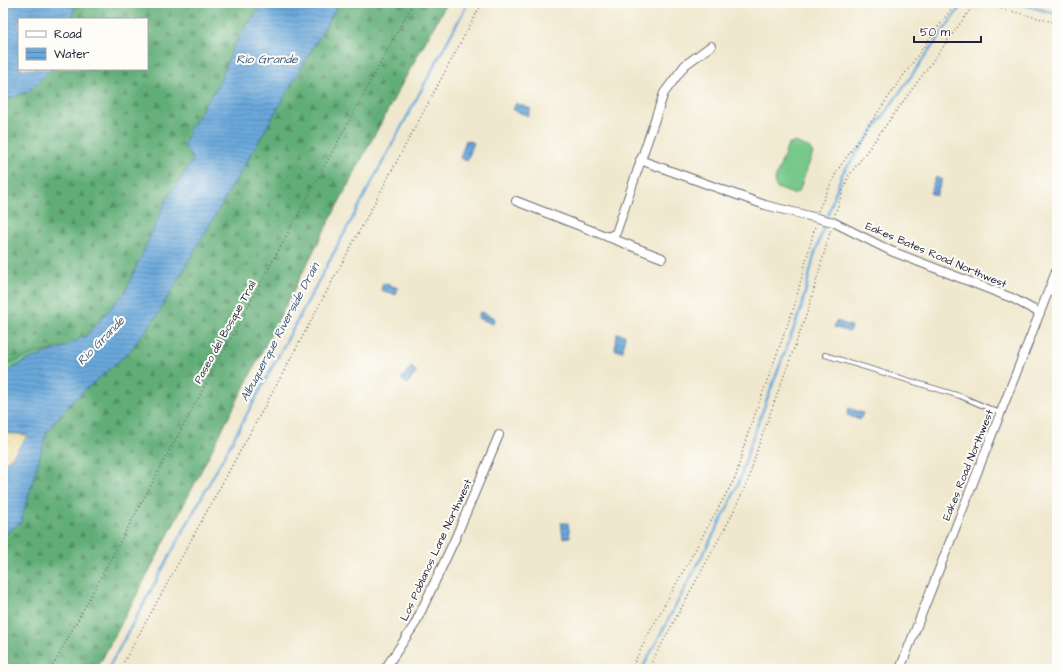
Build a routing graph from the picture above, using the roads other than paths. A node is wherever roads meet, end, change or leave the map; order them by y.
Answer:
1 (711, 46) dead end
2 (640, 160) junction
3 (516, 201) dead end
4 (608, 237) junction
5 (662, 258) dead end
6 (1056, 275) edge
7 (1040, 313) junction
8 (825, 355) dead end
9 (1001, 413) junction
10 (499, 435) dead end
11 (385, 669) edge
12 (900, 669) edge

1 - 2 street
2 - 4 street
2 - 7 street, Eakes Bates Road Northwest
3 - 4 street
4 - 5 street
6 - 7 street, Eakes Road Northwest
7 - 9 street, Eakes Road Northwest
8 - 9 lane
9 - 12 street, Eakes Road Northwest
10 - 11 street, Los Poblanos Lane Northwest

